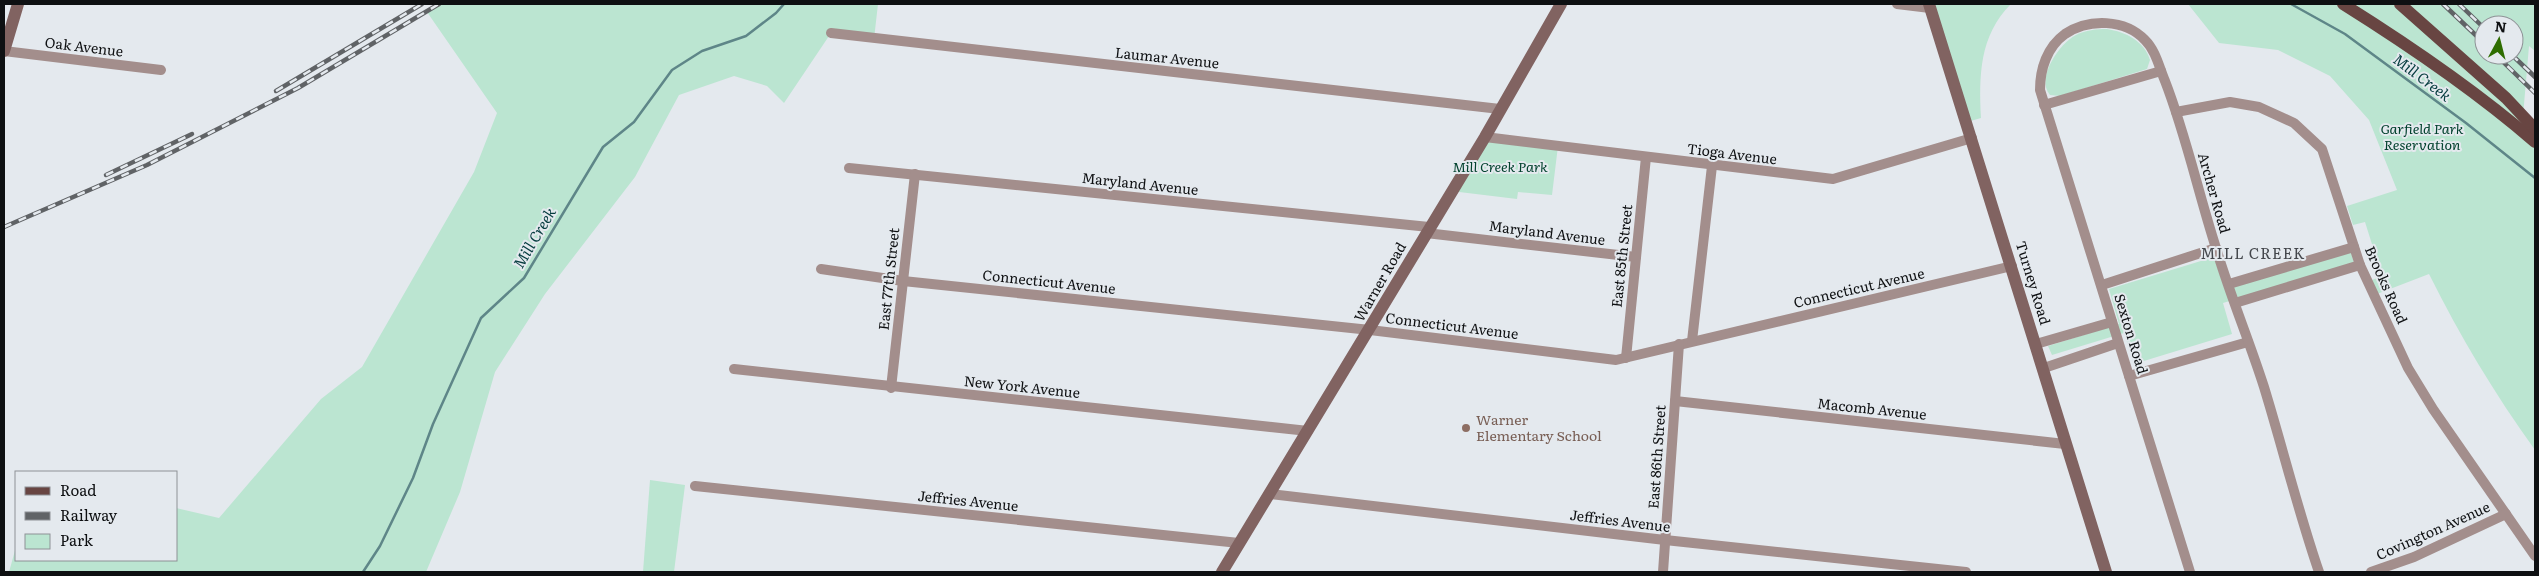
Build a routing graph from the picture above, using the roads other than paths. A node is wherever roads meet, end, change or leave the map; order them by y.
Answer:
1 (18, 4) edge
2 (1561, 4) edge
3 (1897, 4) edge
4 (2343, 4) edge
5 (2400, 4) edge
6 (1929, 6) edge
7 (832, 33) dead end
8 (4, 51) edge
9 (161, 70) dead end
10 (2161, 71) junction
11 (2044, 105) junction
12 (1500, 109) junction
13 (2176, 112) junction
14 (2535, 129) edge
15 (1485, 137) junction
16 (1972, 138) junction
17 (2535, 142) edge
18 (1646, 157) junction
19 (1712, 166) junction
20 (848, 168) dead end
21 (915, 174) junction
22 (1428, 230) junction
23 (2354, 247) junction
24 (2216, 248) junction
25 (1636, 257) junction
26 (2360, 265) junction
27 (2012, 266) junction
28 (821, 269) dead end
29 (903, 281) junction
30 (2229, 284) junction
31 (2102, 285) junction
32 (2236, 303) junction
33 (2112, 322) junction
34 (1370, 330) junction
35 (1692, 341) junction
36 (2248, 342) junction
37 (2118, 343) junction
38 (1679, 344) junction
39 (2036, 344) junction
40 (1626, 358) junction
41 (2044, 368) junction
42 (734, 369) dead end
43 (2129, 376) junction
44 (891, 388) junction
45 (1675, 401) junction
46 (1308, 431) junction
47 (2066, 444) junction
48 (695, 486) dead end
49 (1270, 494) junction
50 (2506, 514) junction
51 (1665, 540) junction
52 (1239, 543) junction
53 (2535, 556) edge
54 (1222, 572) edge
55 (1663, 572) edge
56 (1966, 572) edge
57 (2106, 572) edge
58 (2190, 572) edge
59 (2320, 572) edge
60 (2371, 572) edge

1 - 8 main road
2 - 12 main road, Warner Road
3 - 6 street
4 - 17 main road
5 - 14 main road
6 - 16 main road, Turney Road
7 - 12 street, Laumar Avenue
8 - 9 street, Oak Avenue
10 - 11 street
10 - 11 street, Archer Road
10 - 13 street, Archer Road
11 - 31 street, Sexton Road
12 - 15 main road, Warner Road
13 - 23 street, Brooks Road
13 - 24 street, Archer Road
15 - 18 street, Tioga Avenue
15 - 22 main road, Warner Road
16 - 19 street, Tioga Avenue
16 - 27 main road, Turney Road
18 - 19 street, Tioga Avenue
18 - 25 street, East 85th Street
19 - 35 street
20 - 21 street, Maryland Avenue
21 - 22 street, Maryland Avenue
21 - 29 street, East 77th Street
22 - 25 street, Maryland Avenue
22 - 34 main road, Warner Road
23 - 26 street, Brooks Road
23 - 30 street
24 - 30 street, Archer Road
24 - 31 street
25 - 40 street, East 85th Street
26 - 32 street
26 - 50 street, Brooks Road
27 - 35 street, Connecticut Avenue
27 - 39 main road, Turney Road
28 - 29 street, Connecticut Avenue
29 - 34 street, Connecticut Avenue
29 - 44 street, East 77th Street
30 - 32 street, Archer Road
31 - 33 street, Sexton Road
32 - 36 street, Archer Road
33 - 37 street, Sexton Road
33 - 39 street
34 - 40 street, Connecticut Avenue
34 - 46 main road, Warner Road
35 - 38 street, Connecticut Avenue
36 - 43 street
36 - 59 street, Archer Road
37 - 41 street
37 - 43 street, Sexton Road
38 - 40 street, Connecticut Avenue
38 - 45 street, East 86th Street
39 - 41 main road, Turney Road
41 - 47 main road, Turney Road
42 - 44 street, New York Avenue
43 - 58 street, Sexton Road
44 - 46 street, New York Avenue
45 - 47 street, Macomb Avenue
45 - 51 street, East 86th Street
46 - 49 main road, Warner Road
47 - 57 main road, Turney Road
48 - 52 street, Jeffries Avenue
49 - 51 street, Jeffries Avenue
49 - 52 main road, Warner Road
50 - 53 street, Brooks Road
50 - 60 street, Covington Avenue
51 - 55 street, East 86th Street
51 - 56 street, Jeffries Avenue
52 - 54 main road, Warner Road

